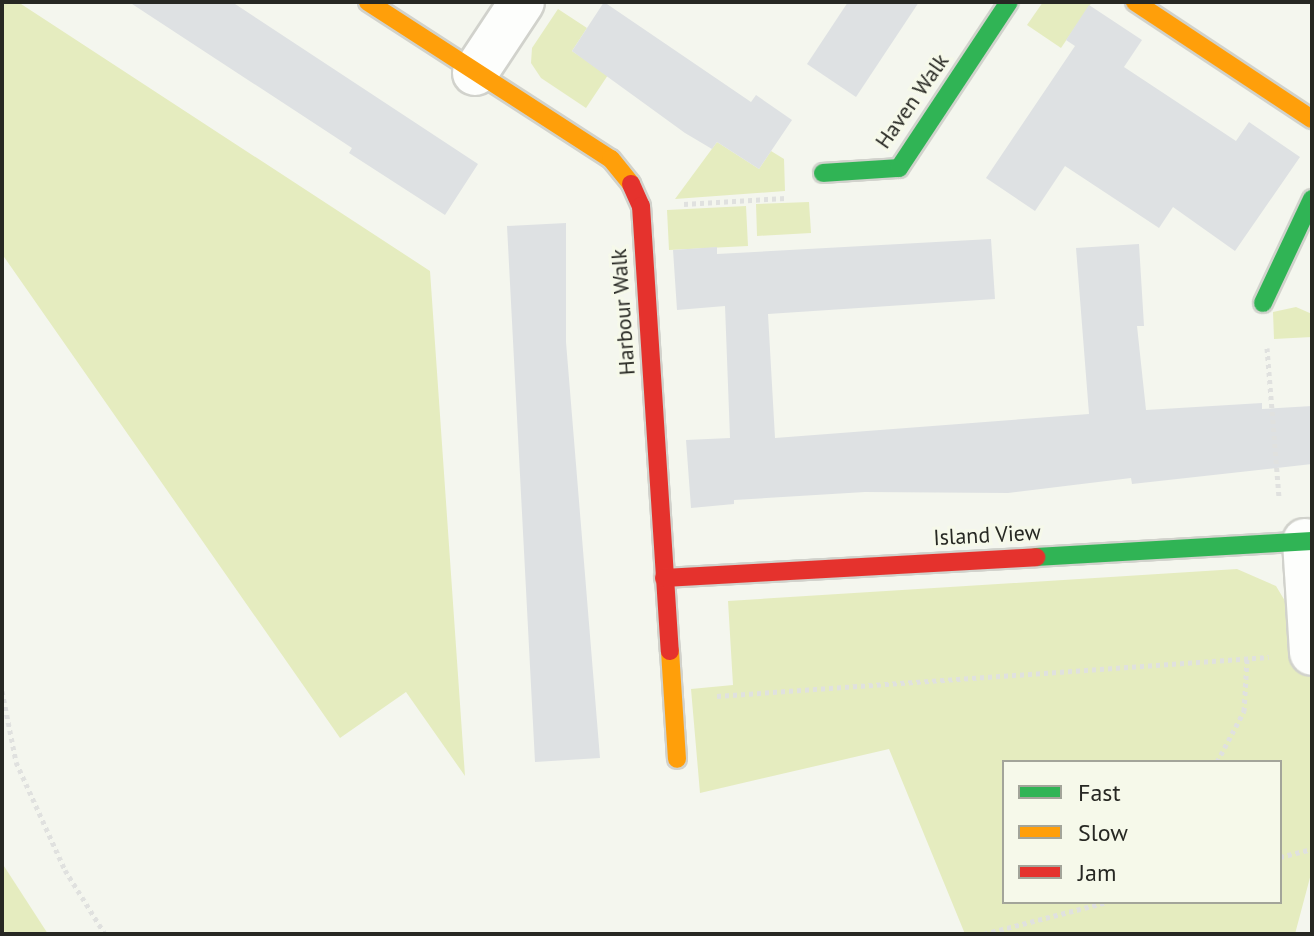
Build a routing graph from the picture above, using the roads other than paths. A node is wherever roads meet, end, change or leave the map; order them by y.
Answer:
1 (368, 2) edge
2 (522, 2) edge
3 (1009, 2) edge
4 (1135, 2) edge
5 (475, 73) junction
6 (1312, 119) edge
7 (823, 173) road end
8 (1312, 199) edge
9 (1263, 303) road end
10 (1300, 541) edge
11 (664, 578) junction
12 (1292, 655) edge
13 (677, 759) dead end

1 - 5 street, Harbour Walk
2 - 5 street
3 - 7 street, Haven Walk
4 - 6 street
5 - 11 street, Harbour Walk
8 - 9 street
10 - 11 street, Island View
10 - 12 street
11 - 13 street, Harbour Walk

